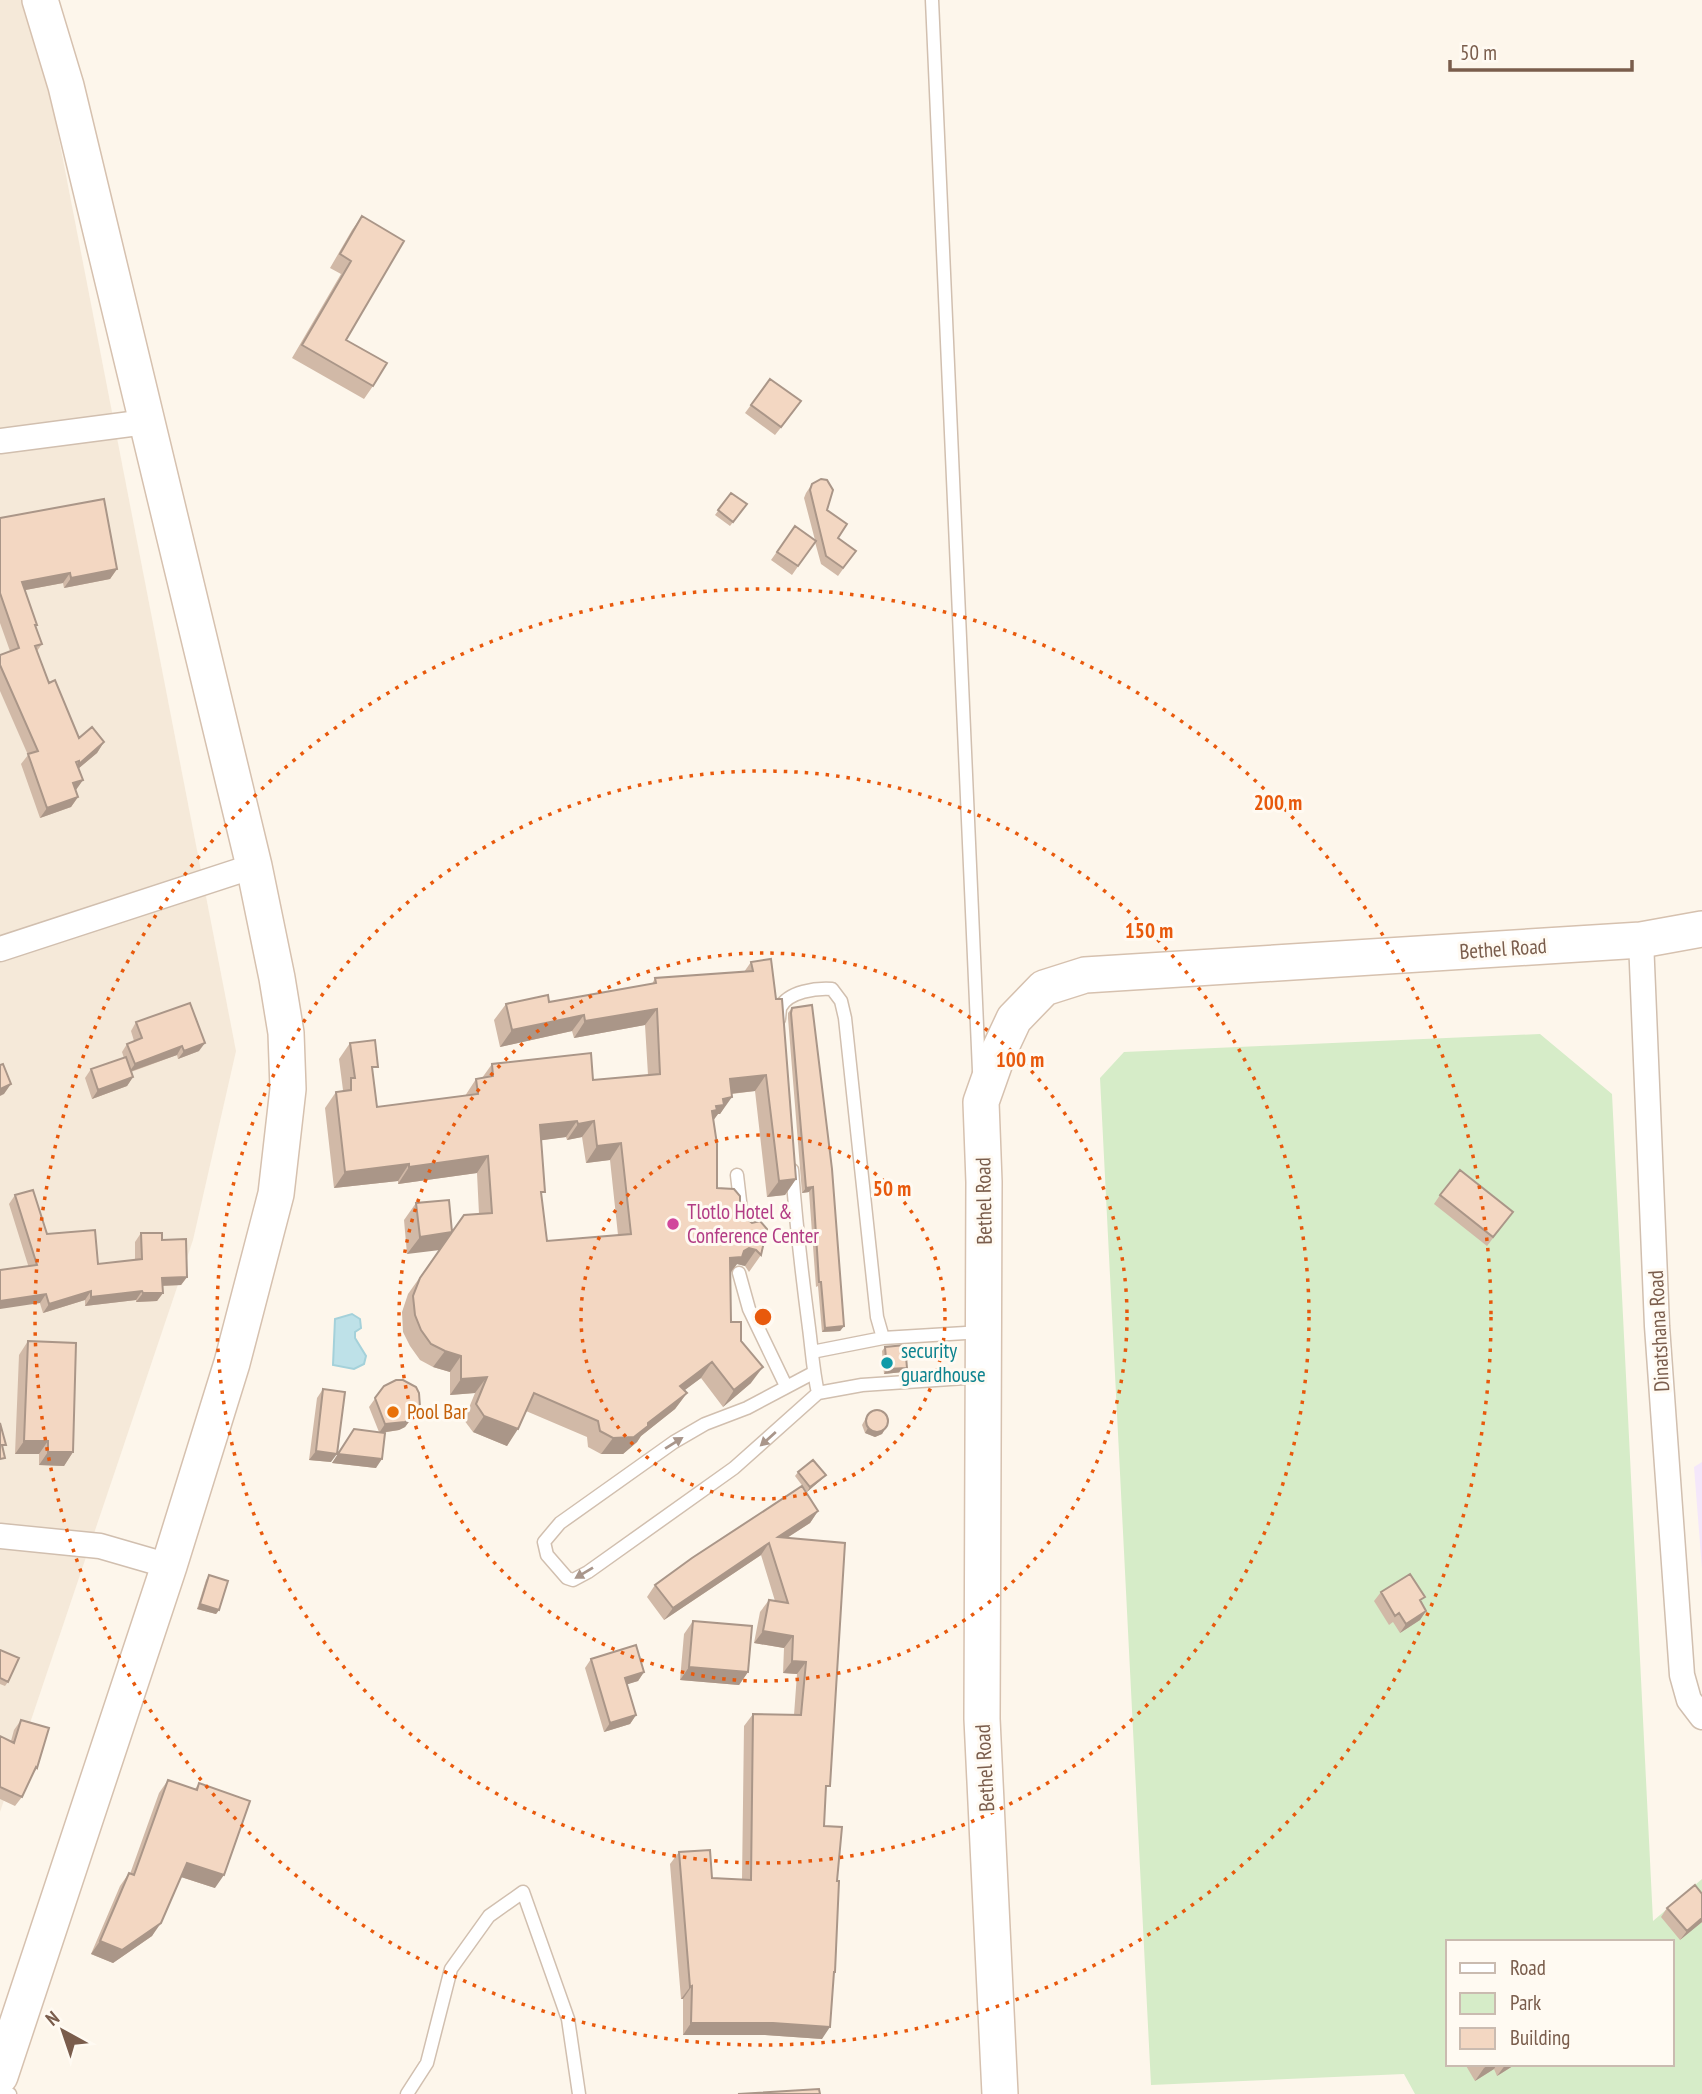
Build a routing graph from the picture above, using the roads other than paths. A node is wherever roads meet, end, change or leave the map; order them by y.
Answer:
1 (40, 0) edge
2 (932, 0) edge
3 (146, 422) junction
4 (0, 441) edge
5 (254, 866) junction
6 (1702, 929) edge
7 (1641, 940) junction
8 (0, 949) edge
9 (780, 1031) edge
10 (981, 1102) junction
11 (790, 1151) edge
12 (737, 1175) dead end
13 (743, 1231) edge
14 (739, 1273) edge
15 (984, 1332) junction
16 (883, 1338) junction
17 (812, 1352) junction
18 (813, 1373) junction
19 (984, 1377) junction
20 (786, 1387) junction
21 (818, 1393) junction
22 (0, 1536) edge
23 (169, 1566) junction
24 (1702, 1717) edge
25 (10, 2014) edge
26 (0, 2076) edge
27 (0, 2089) edge
28 (10, 2094) edge
29 (407, 2094) edge
30 (579, 2094) edge
31 (1000, 2094) edge

1 - 3 street
2 - 10 lane
3 - 4 street
3 - 5 street
5 - 8 street
5 - 23 street
6 - 7 street, Bethel Road
7 - 10 street, Bethel Road
7 - 24 street, Dinatshana Road
9 - 16 lane
10 - 15 street, Bethel Road
11 - 17 lane
12 - 13 lane
14 - 20 lane
15 - 16 lane
15 - 19 street, Bethel Road
16 - 17 lane
17 - 18 lane
18 - 20 lane
18 - 21 lane
19 - 21 lane
19 - 31 street, Bethel Road
21 -> 20 lane
22 - 23 street
23 - 25 street
25 - 26 street
27 - 28 lane
29 - 30 lane

